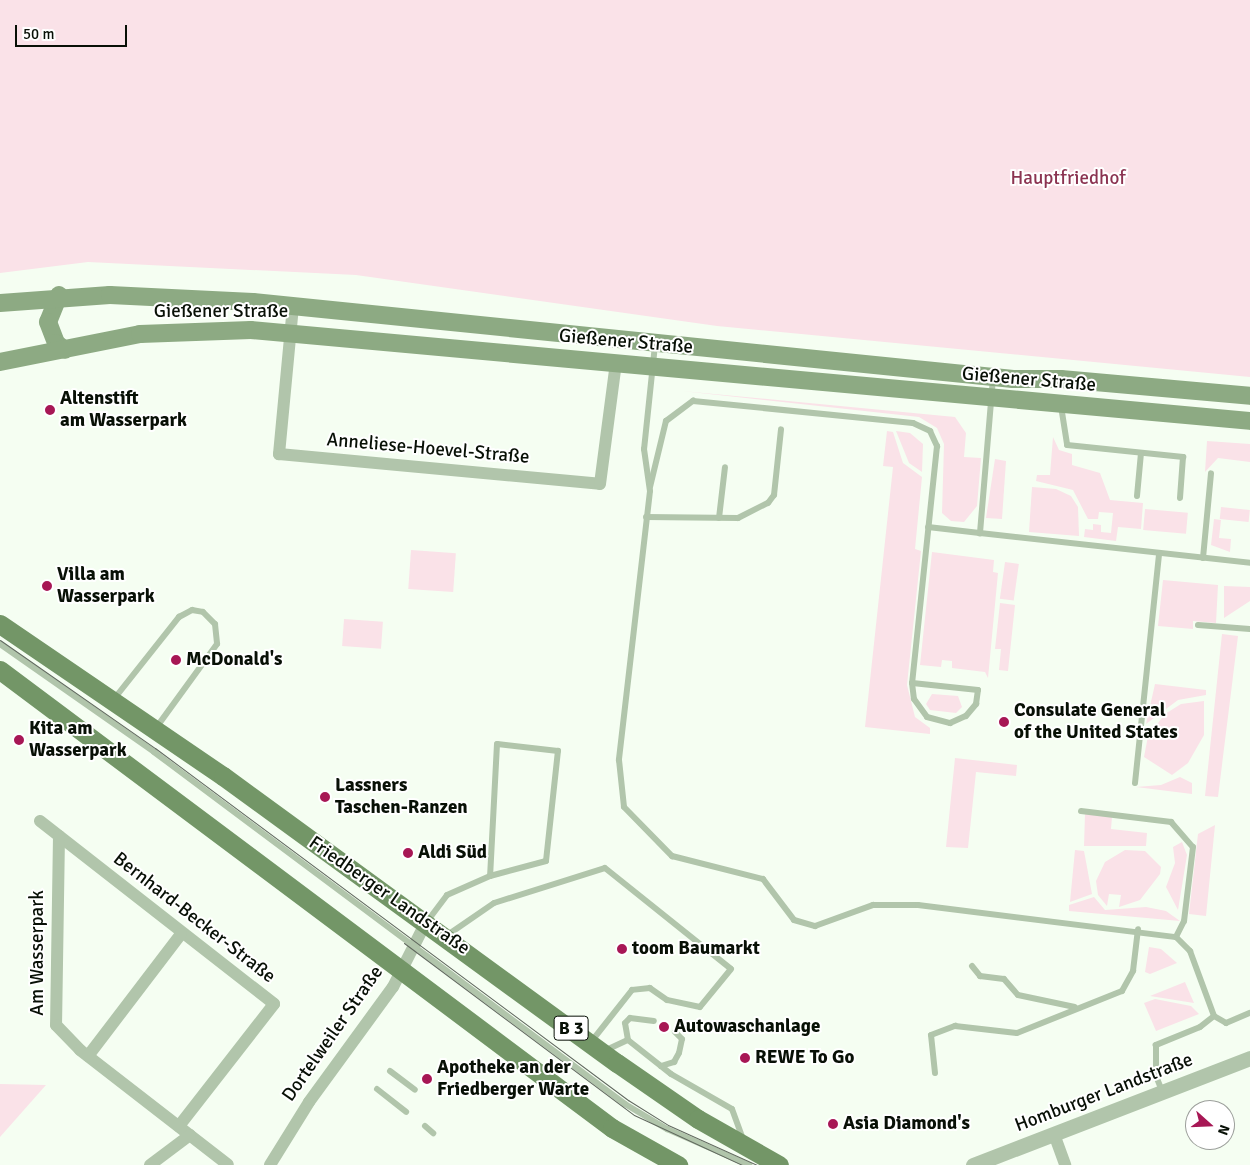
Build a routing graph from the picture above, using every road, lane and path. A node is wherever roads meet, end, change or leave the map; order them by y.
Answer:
1 (59, 295) junction
2 (0, 303) edge
3 (293, 306) junction
4 (290, 332) junction
5 (656, 341) junction
6 (65, 350) junction
7 (0, 362) edge
8 (616, 363) junction
9 (653, 366) junction
10 (993, 377) junction
11 (1250, 396) edge
12 (992, 398) junction
13 (1061, 404) junction
14 (1250, 421) edge
15 (781, 428) dead end
16 (1141, 453) junction
17 (725, 466) dead end
18 (1211, 473) dead end
19 (650, 491) junction
20 (1137, 496) dead end
21 (1180, 498) dead end
22 (646, 517) junction
23 (719, 518) junction
24 (928, 528) junction
25 (980, 533) junction
26 (1159, 553) junction
27 (1204, 558) junction
28 (1250, 562) edge
29 (0, 624) edge
30 (1198, 624) dead end
31 (1250, 630) edge
32 (0, 644) edge
33 (0, 670) edge
34 (912, 682) junction
35 (113, 700) junction
36 (156, 728) junction
37 (1135, 783) dead end
38 (1081, 811) dead end
39 (40, 821) dead end
40 (58, 836) junction
41 (490, 876) junction
42 (425, 924) junction
43 (1138, 929) junction
44 (181, 934) junction
45 (446, 936) junction
46 (1176, 937) junction
47 (412, 944) junction
48 (972, 966) dead end
49 (400, 971) junction
50 (1075, 1008) junction
51 (1250, 1013) edge
52 (1214, 1016) junction
53 (654, 1022) dead end
54 (675, 1032) dead end
55 (628, 1040) junction
56 (596, 1047) junction
57 (88, 1056) junction
58 (1250, 1058) edge
59 (661, 1066) junction
60 (390, 1071) dead end
61 (935, 1073) dead end
62 (377, 1089) dead end
63 (415, 1090) dead end
64 (1163, 1092) junction
65 (406, 1112) dead end
66 (179, 1126) junction
67 (425, 1126) dead end
68 (433, 1132) dead end
69 (1054, 1134) junction
70 (190, 1135) junction
71 (745, 1144) junction
72 (150, 1165) edge
73 (228, 1165) edge
74 (270, 1165) edge
75 (678, 1165) edge
76 (749, 1165) edge
77 (780, 1165) edge
78 (973, 1165) edge
79 (1065, 1165) edge

1 - 2 main road, Gießener Straße
1 - 3 main road, Gießener Straße
1 - 6 main road
3 - 4 street, Anneliese-Hoevel-Straße
3 - 5 main road, Gießener Straße
4 - 6 main road, Gießener Straße
4 - 8 main road, Gießener Straße
4 - 8 street, Anneliese-Hoevel-Straße
5 - 9 lane
5 - 10 main road, Gießener Straße
6 - 7 main road, Gießener Straße
8 - 9 main road, Gießener Straße
9 - 12 main road, Gießener Straße
9 - 19 lane
10 - 11 main road, Gießener Straße
10 - 12 lane
12 - 13 main road, Gießener Straße
12 - 25 lane
13 - 14 main road, Gießener Straße
13 - 16 lane
15 - 23 lane
16 - 20 lane
16 - 21 lane
17 - 23 lane
18 - 27 lane
19 - 22 lane
19 - 24 lane
22 - 23 lane
22 - 43 lane
24 - 25 lane
24 - 34 lane
25 - 26 lane
26 - 27 lane
26 - 37 lane
27 - 28 lane
29 - 35 main road, Friedberger Landstraße / B 3
30 - 31 lane
32 - 47 lane, Friedberger Landstraße
33 - 49 main road
34 - 34 lane
35 - 36 main road, Friedberger Landstraße / B 3
35 - 36 lane
36 - 42 main road, Friedberger Landstraße / B 3
38 - 46 lane
39 - 40 street, Bernhard-Becker-Straße
40 - 44 street, Bernhard-Becker-Straße
40 - 57 street, Am Wasserpark
41 - 41 lane
41 - 42 lane
42 - 45 main road, Friedberger Landstraße / B 3
42 - 47 street, Dortelweiler Straße
43 - 46 lane
43 - 50 lane
44 - 57 street
44 - 66 street, Bernhard-Becker-Straße
45 - 56 main road, Friedberger Landstraße / B 3
45 - 56 lane
46 - 52 lane
47 - 49 street, Dortelweiler Straße
47 - 76 lane, Friedberger Landstraße
48 - 50 lane
49 - 74 street, Dortelweiler Straße
49 - 75 main road
50 - 61 lane
51 - 52 lane
52 - 64 lane
53 - 55 lane
54 - 59 lane
55 - 56 lane
55 - 59 lane
56 - 71 main road, Friedberger Landstraße / B 3
57 - 66 street, Am Wasserpark
58 - 64 street, Homburger Landstraße
59 - 71 lane
60 - 63 lane
62 - 65 lane
64 - 69 street, Homburger Landstraße
66 - 70 street, Am Wasserpark
67 - 68 lane
69 - 78 street, Homburger Landstraße
69 - 79 street
70 - 72 street
70 - 73 street, Am Wasserpark
71 - 77 main road, Friedberger Landstraße / B 3

